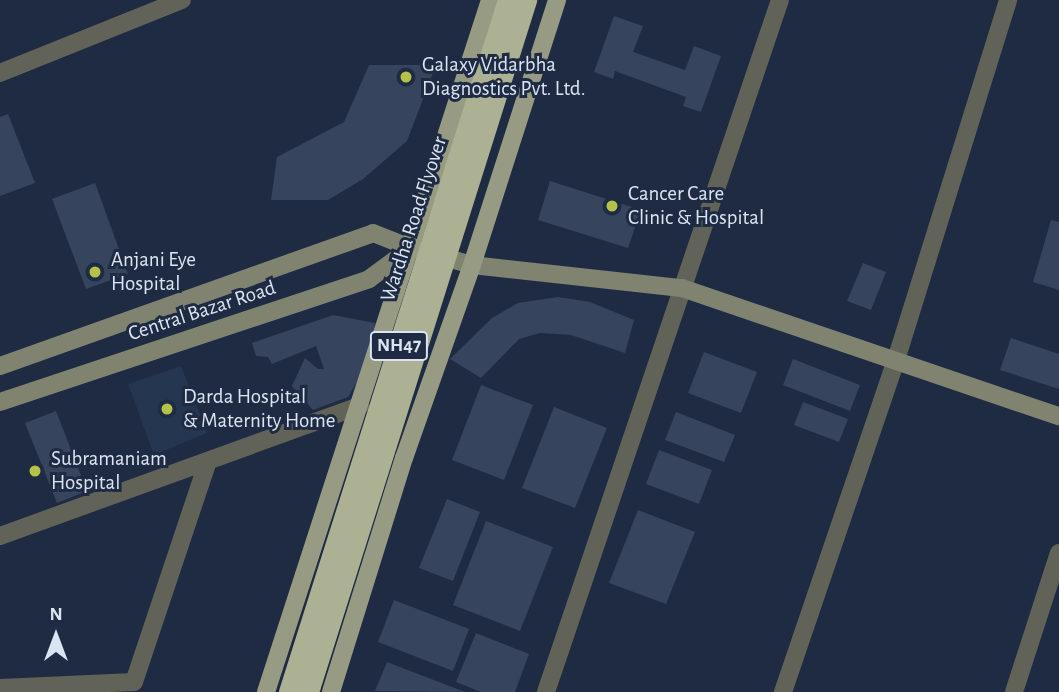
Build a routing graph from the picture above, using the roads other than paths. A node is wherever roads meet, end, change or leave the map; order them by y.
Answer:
1 (182, 0) edge
2 (490, 0) edge
3 (508, 0) edge
4 (526, 0) edge
5 (557, 0) edge
6 (780, 0) edge
7 (1008, 0) edge
8 (0, 73) edge
9 (411, 248) junction
10 (472, 265) junction
11 (682, 288) junction
12 (896, 360) junction
13 (0, 366) edge
14 (0, 402) edge
15 (360, 406) junction
16 (1059, 416) edge
17 (208, 461) junction
18 (0, 536) edge
19 (1059, 553) edge
20 (0, 688) edge
21 (266, 692) edge
22 (289, 692) edge
23 (308, 692) edge
24 (331, 692) edge
25 (546, 692) edge
26 (783, 692) edge
27 (1014, 692) edge

1 - 8 street
2 - 9 main road
3 - 22 highway, Wardha Road Flyover / NH47, bridge
4 - 23 highway, Wardha Road Flyover / NH47, bridge
5 - 10 main road
6 - 11 street
7 - 12 street
9 - 10 main road, Central Bazar Road
9 - 13 main road, Central Bazar Road
9 - 14 main road, Central Bazar Road
9 - 15 main road
10 - 11 main road, Central Bazar Road
10 - 24 main road
11 - 12 main road, Central Bazar Road
11 - 25 street
12 - 16 main road, Central Bazar Road
12 - 26 street
15 - 17 street
15 - 21 main road
17 - 18 street
17 - 20 street
19 - 27 street

